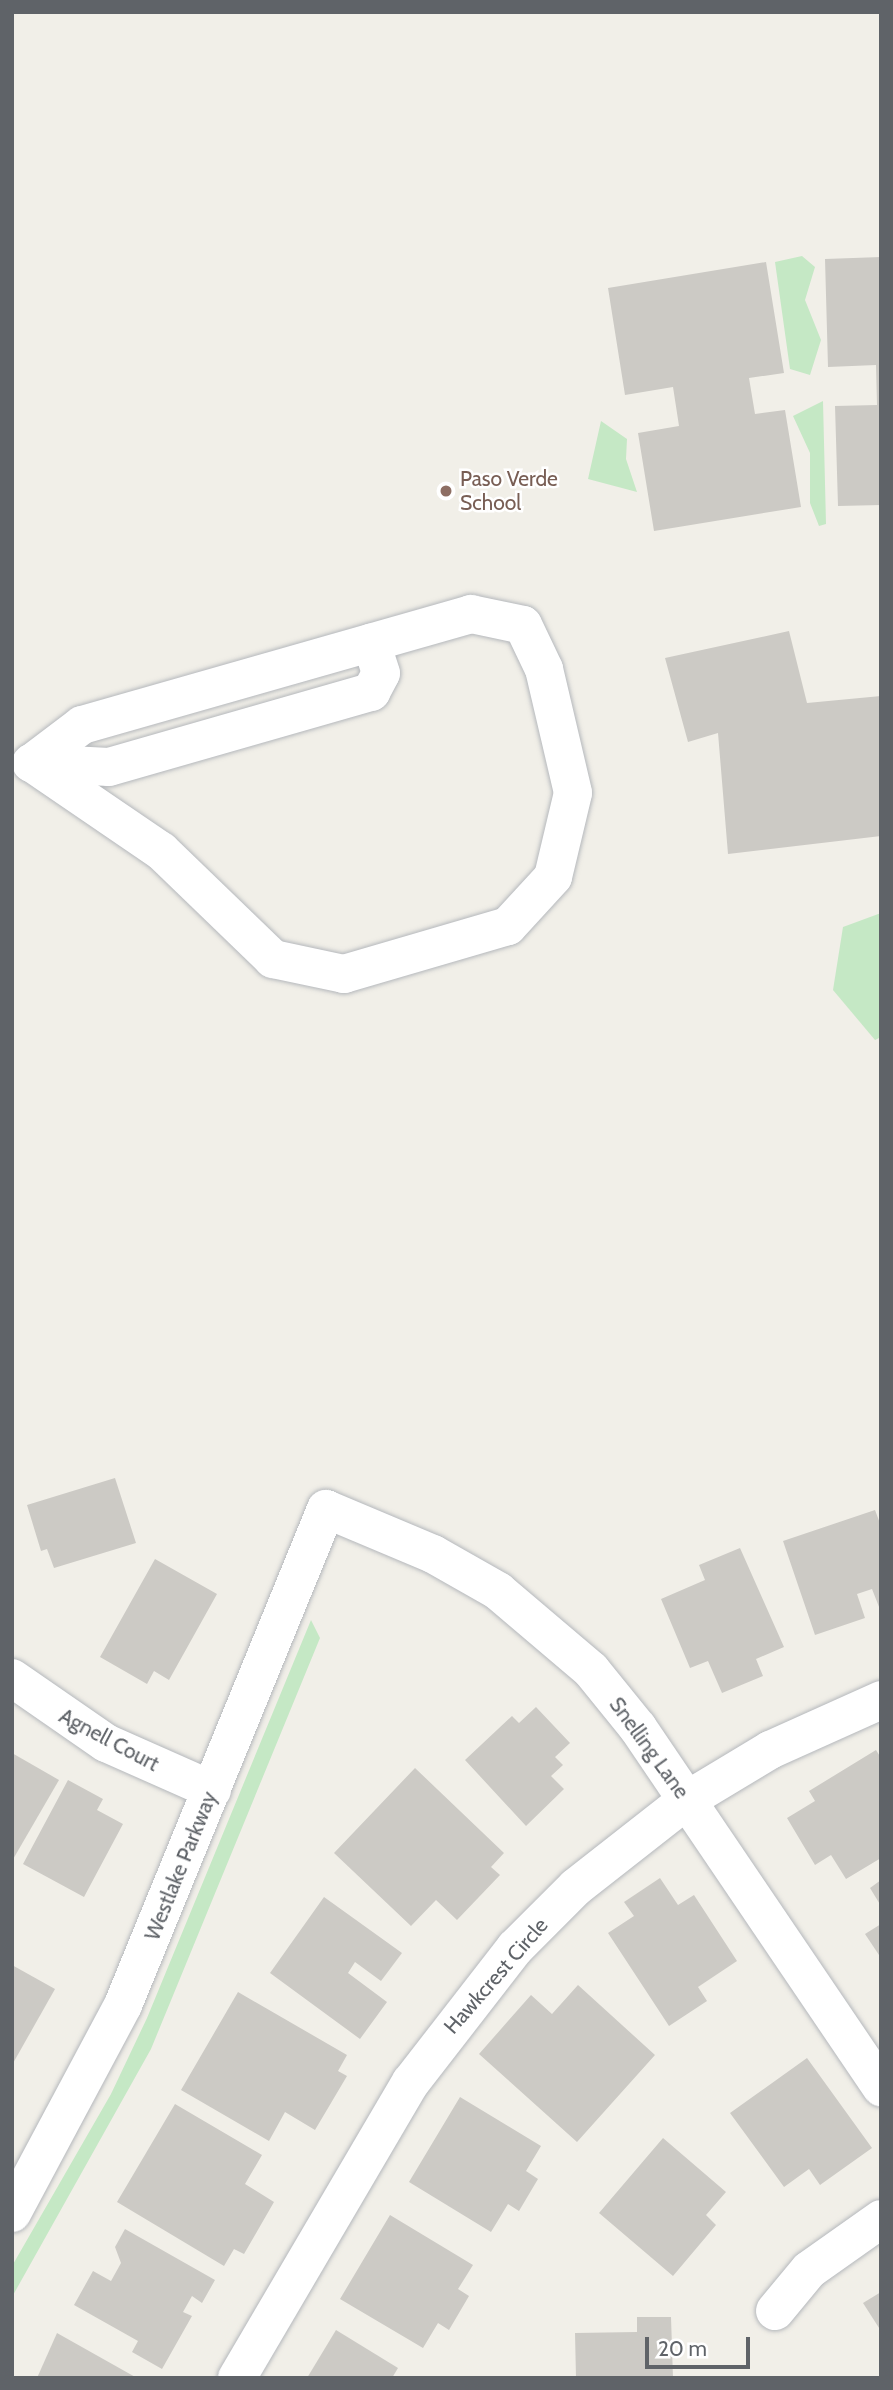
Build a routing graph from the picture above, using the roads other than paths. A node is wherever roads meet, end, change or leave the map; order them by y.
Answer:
1 (22, 766) edge
2 (326, 1509) joint
3 (12, 1678) edge
4 (881, 1700) edge
5 (212, 1790) junction
6 (687, 1800) junction
7 (881, 2087) edge
8 (24, 2165) edge
9 (12, 2213) edge
10 (881, 2219) edge
11 (775, 2311) dead end
12 (237, 2378) edge

1 - 1 street
2 - 5 street, Westlake Parkway
2 - 6 street, Snelling Lane
3 - 5 street, Agnell Court
4 - 6 street, Hawkcrest Circle
5 - 8 street, Westlake Parkway
6 - 7 street, Snelling Lane
6 - 12 street, Hawkcrest Circle
8 - 9 street, Westlake Parkway
10 - 11 street

